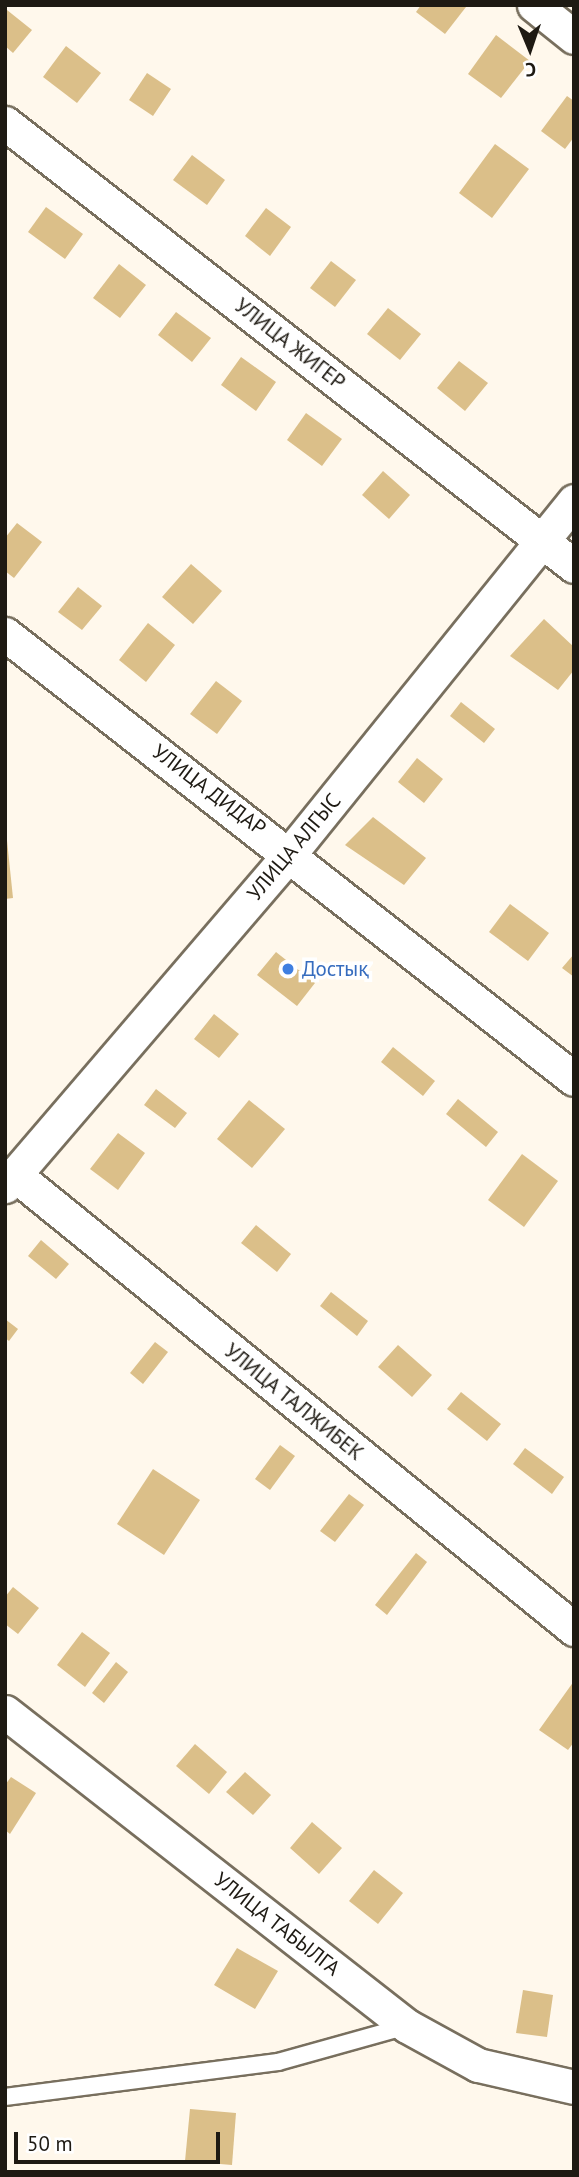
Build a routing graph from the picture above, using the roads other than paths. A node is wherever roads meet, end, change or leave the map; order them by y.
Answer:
1 (534, 5) edge
2 (574, 37) edge
3 (5, 123) edge
4 (574, 501) edge
5 (541, 540) junction
6 (574, 566) edge
7 (5, 634) edge
8 (291, 852) junction
9 (574, 1079) edge
10 (10, 1180) edge
11 (574, 1629) edge
12 (5, 1712) edge
13 (407, 2026) junction
14 (574, 2087) edge
15 (5, 2097) edge

1 - 2 street
3 - 5 street, УЛИЦА ЖИГЕР
4 - 5 street, УЛИЦА АЛГЫС
5 - 6 street, УЛИЦА ЖИГЕР
5 - 8 street, УЛИЦА АЛГЫС
7 - 8 street, УЛИЦА ДИДАР
8 - 9 street, УЛИЦА ДИДАР
8 - 10 street, УЛИЦА АЛГЫС
10 - 11 street, УЛИЦА ТАЛЖИБЕК
12 - 13 street, УЛИЦА ТАБЫЛГА
13 - 14 street, УЛИЦА ТАБЫЛГА
13 - 15 lane

